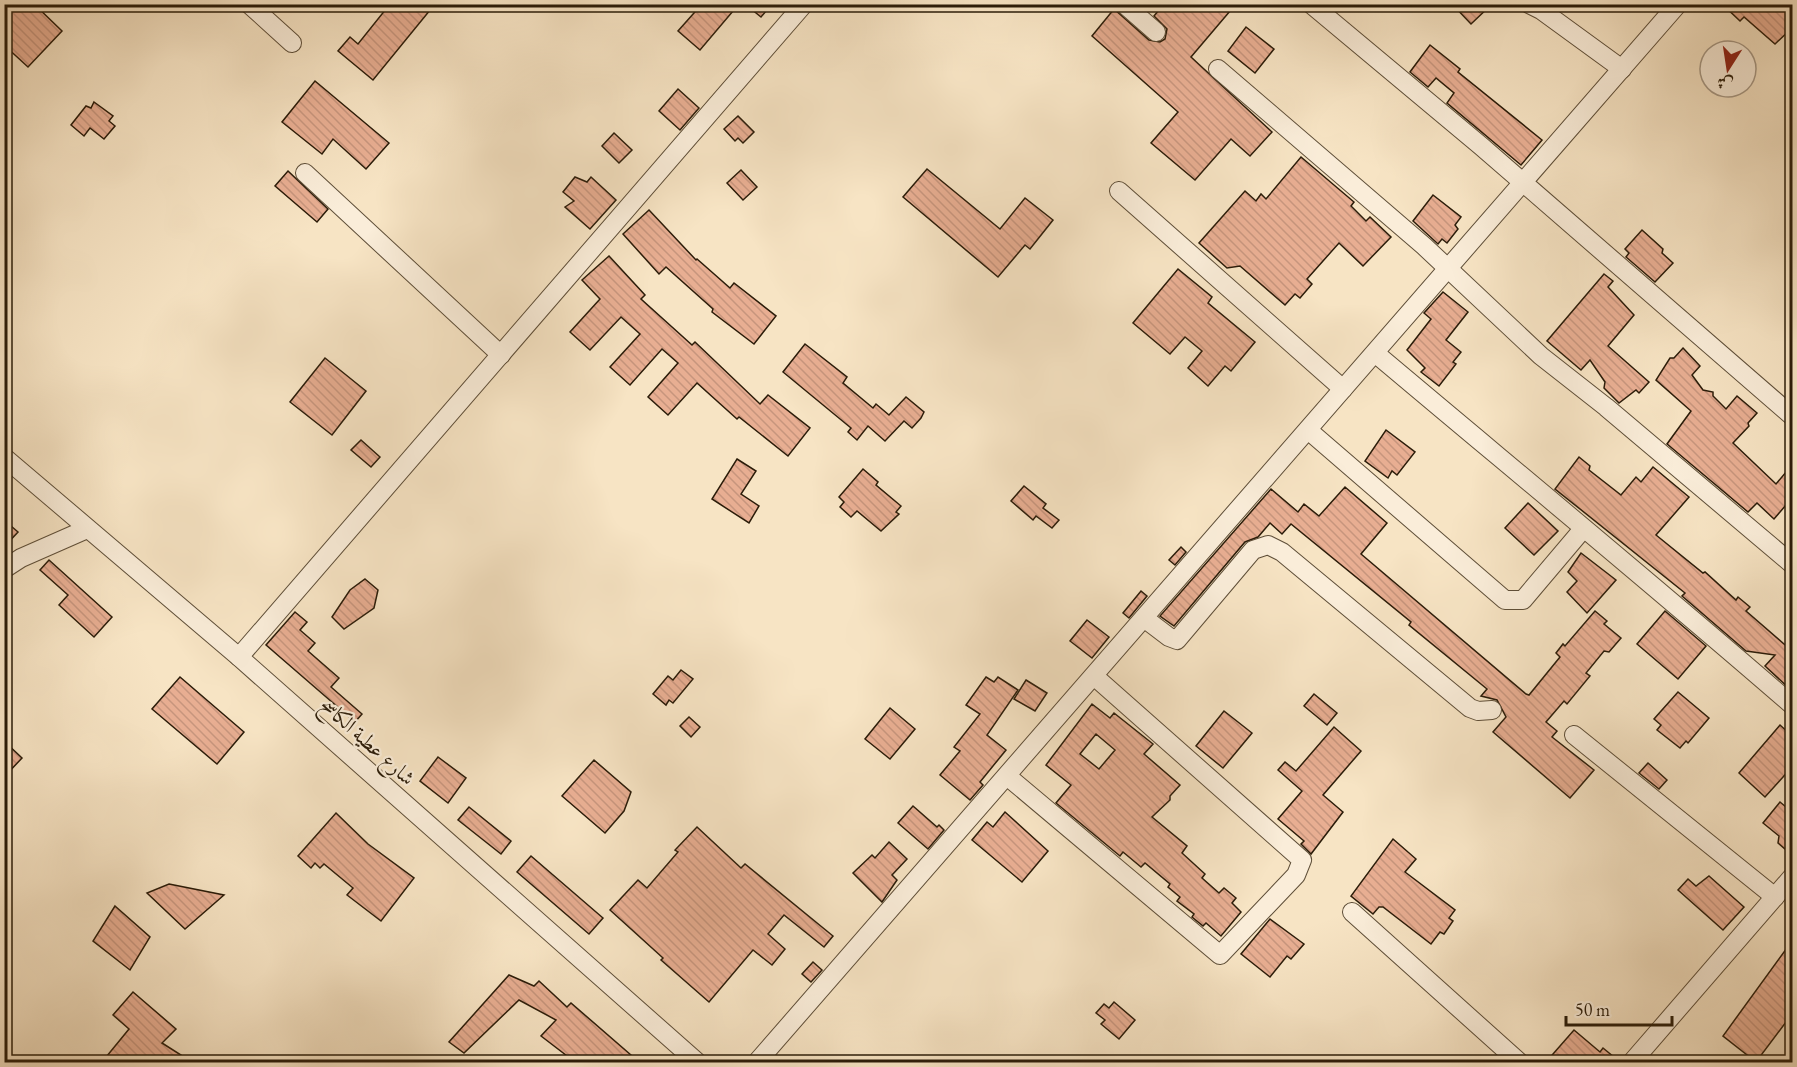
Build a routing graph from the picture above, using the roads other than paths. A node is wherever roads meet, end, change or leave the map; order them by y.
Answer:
1 (249, 4) edge
2 (804, 4) edge
3 (1124, 4) edge
4 (1311, 4) edge
5 (1529, 4) edge
6 (1678, 4) edge
7 (1156, 32) dead end
8 (292, 43) dead end
9 (1218, 69) dead end
10 (1622, 69) junction
11 (305, 173) dead end
12 (1522, 182) junction
13 (1119, 191) dead end
14 (1449, 270) junction
15 (1375, 353) junction
16 (501, 355) junction
17 (1343, 390) junction
18 (1792, 416) edge
19 (1308, 430) junction
20 (4, 457) edge
21 (87, 529) junction
22 (1583, 529) junction
23 (1792, 564) edge
24 (4, 569) edge
25 (1144, 618) junction
26 (239, 657) junction
27 (1094, 676) junction
28 (1792, 705) edge
29 (1492, 710) dead end
30 (1574, 735) dead end
31 (1007, 776) junction
32 (1792, 878) edge
33 (1775, 897) junction
34 (1352, 912) dead end
35 (697, 1062) edge
36 (757, 1062) edge
37 (1519, 1062) edge
38 (1632, 1062) edge

1 - 8 street
2 - 16 street
3 - 7 street
4 - 12 street
5 - 10 street
6 - 10 street
9 - 14 street
10 - 12 street
11 - 16 street
12 - 14 street
12 - 18 street
13 - 17 street
14 - 15 street
14 - 23 street
15 - 17 street
15 - 22 street
16 - 26 street
17 - 19 street
19 - 22 street
19 - 25 street
20 - 21 street, شارع عطية الكاسح
21 - 24 street
21 - 26 street, شارع عطية الكاسح
22 - 28 street
25 - 27 street
25 - 29 street
26 - 35 street, شارع عطية الكاسح
27 - 31 street
27 - 31 street
30 - 33 street
31 - 36 street
32 - 33 street
33 - 38 street
34 - 37 street

